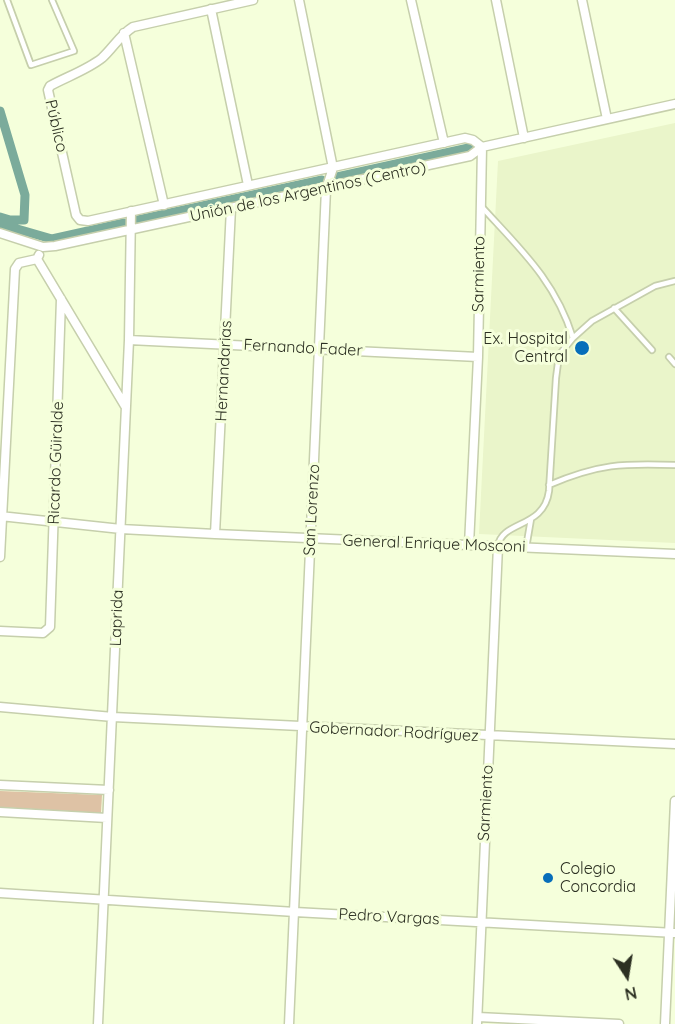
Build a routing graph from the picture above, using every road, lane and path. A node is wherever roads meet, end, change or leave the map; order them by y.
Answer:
1 (7, 0) edge
2 (52, 0) edge
3 (253, 0) edge
4 (299, 0) edge
5 (411, 0) edge
6 (496, 0) edge
7 (582, 0) edge
8 (211, 9) junction
9 (124, 33) junction
10 (675, 104) edge
11 (608, 119) junction
12 (524, 138) junction
13 (444, 143) junction
14 (482, 147) junction
15 (333, 168) junction
16 (248, 185) junction
17 (326, 189) junction
18 (164, 205) junction
19 (481, 206) junction
20 (231, 208) junction
21 (131, 211) junction
22 (80, 220) joint
23 (131, 231) junction
24 (0, 233) edge
25 (43, 247) junction
26 (37, 259) junction
27 (675, 281) edge
28 (61, 298) junction
29 (614, 308) junction
30 (573, 338) junction
31 (129, 340) junction
32 (226, 344) junction
33 (319, 349) junction
34 (652, 350) dead end
35 (478, 357) junction
36 (669, 357) dead end
37 (675, 364) edge
38 (126, 406) junction
39 (675, 465) edge
40 (549, 485) junction
41 (2, 516) edge
42 (531, 519) junction
43 (54, 521) junction
44 (120, 528) junction
45 (215, 534) junction
46 (311, 539) junction
47 (469, 545) junction
48 (498, 546) junction
49 (526, 548) junction
50 (675, 554) edge
51 (0, 556) edge
52 (0, 631) edge
53 (0, 707) edge
54 (113, 717) junction
55 (301, 727) junction
56 (489, 736) junction
57 (675, 744) edge
58 (0, 785) edge
59 (109, 790) junction
60 (675, 801) edge
61 (0, 812) edge
62 (107, 818) junction
63 (0, 893) edge
64 (103, 899) junction
65 (295, 912) junction
66 (481, 922) junction
67 (672, 933) edge
68 (478, 1021) edge
69 (98, 1024) edge
70 (289, 1024) edge
71 (619, 1024) edge
72 (664, 1024) edge

1 - 2 lane
3 - 8 street
4 - 15 street, San Lorenzo
5 - 13 street
6 - 12 street
7 - 11 street
8 - 9 street
8 - 16 street
9 - 18 street
9 - 22 street, Público
10 - 11 street, Unión de los Argentinos (Centro)
11 - 12 street, Unión de los Argentinos (Centro)
12 - 14 street, Unión de los Argentinos (Centro)
13 - 14 street, Unión de los Argentinos (Centro)
13 - 15 street, Unión de los Argentinos (Centro)
14 - 17 street, Unión de los Argentinos (Centro)
14 - 19 street, Sarmiento
15 - 16 street, Unión de los Argentinos (Centro)
15 - 17 street, San Lorenzo
16 - 18 street, Unión de los Argentinos (Centro)
17 - 20 street, Unión de los Argentinos (Centro)
17 - 33 street, San Lorenzo
18 - 21 street, Unión de los Argentinos (Centro)
19 - 30 lane
19 - 35 street, Sarmiento
20 - 23 street, Unión de los Argentinos (Centro)
20 - 32 street, Hernandarias
21 - 22 street, Unión de los Argentinos (Centro)
21 - 23 street, Laprida
23 - 25 street, Unión de los Argentinos (Centro)
23 - 31 street, Laprida
24 - 25 street
25 - 26 street
26 - 28 street
26 - 41 street
27 - 29 lane
28 - 38 street
28 - 43 street, Ricardo Güiralde
29 - 30 lane
29 - 34 lane
30 - 40 lane
31 - 32 street, Fernando Fader
31 - 38 street, Laprida
32 - 33 street, Fernando Fader
32 - 45 street, Hernandarias
33 - 35 street, Fernando Fader
33 - 46 street, San Lorenzo
35 - 47 street, Sarmiento
36 - 37 lane
38 - 44 street, Laprida
39 - 40 lane
40 - 42 lane
41 - 43 street, General Enrique Mosconi
41 - 51 street
42 - 48 lane
42 - 49 lane
43 - 44 street, General Enrique Mosconi
43 - 52 street, Ricardo Güiralde
44 - 45 street, General Enrique Mosconi
44 - 54 street, Laprida
45 - 46 street, General Enrique Mosconi
46 - 47 street, General Enrique Mosconi
46 - 55 street, San Lorenzo
47 - 48 street, General Enrique Mosconi
48 - 49 street, General Enrique Mosconi
48 - 56 street, Sarmiento
49 - 50 street, General Enrique Mosconi
53 - 54 street, Gobernador Rodríguez
54 - 55 street, Gobernador Rodríguez
54 - 59 street, Laprida
55 - 56 street, Gobernador Rodríguez
55 - 65 street, San Lorenzo
56 - 57 street, Gobernador Rodríguez
56 - 66 street, Sarmiento
58 - 59 street
59 - 62 street, Laprida
60 - 67 street
61 - 62 street
62 - 64 street, Laprida
63 - 64 street, Pedro Vargas
64 - 65 street, Pedro Vargas
64 - 69 street, Laprida
65 - 66 street, Pedro Vargas
65 - 70 street, San Lorenzo
66 - 67 street, Pedro Vargas
66 - 68 street, Sarmiento
67 - 72 street
68 - 71 street

